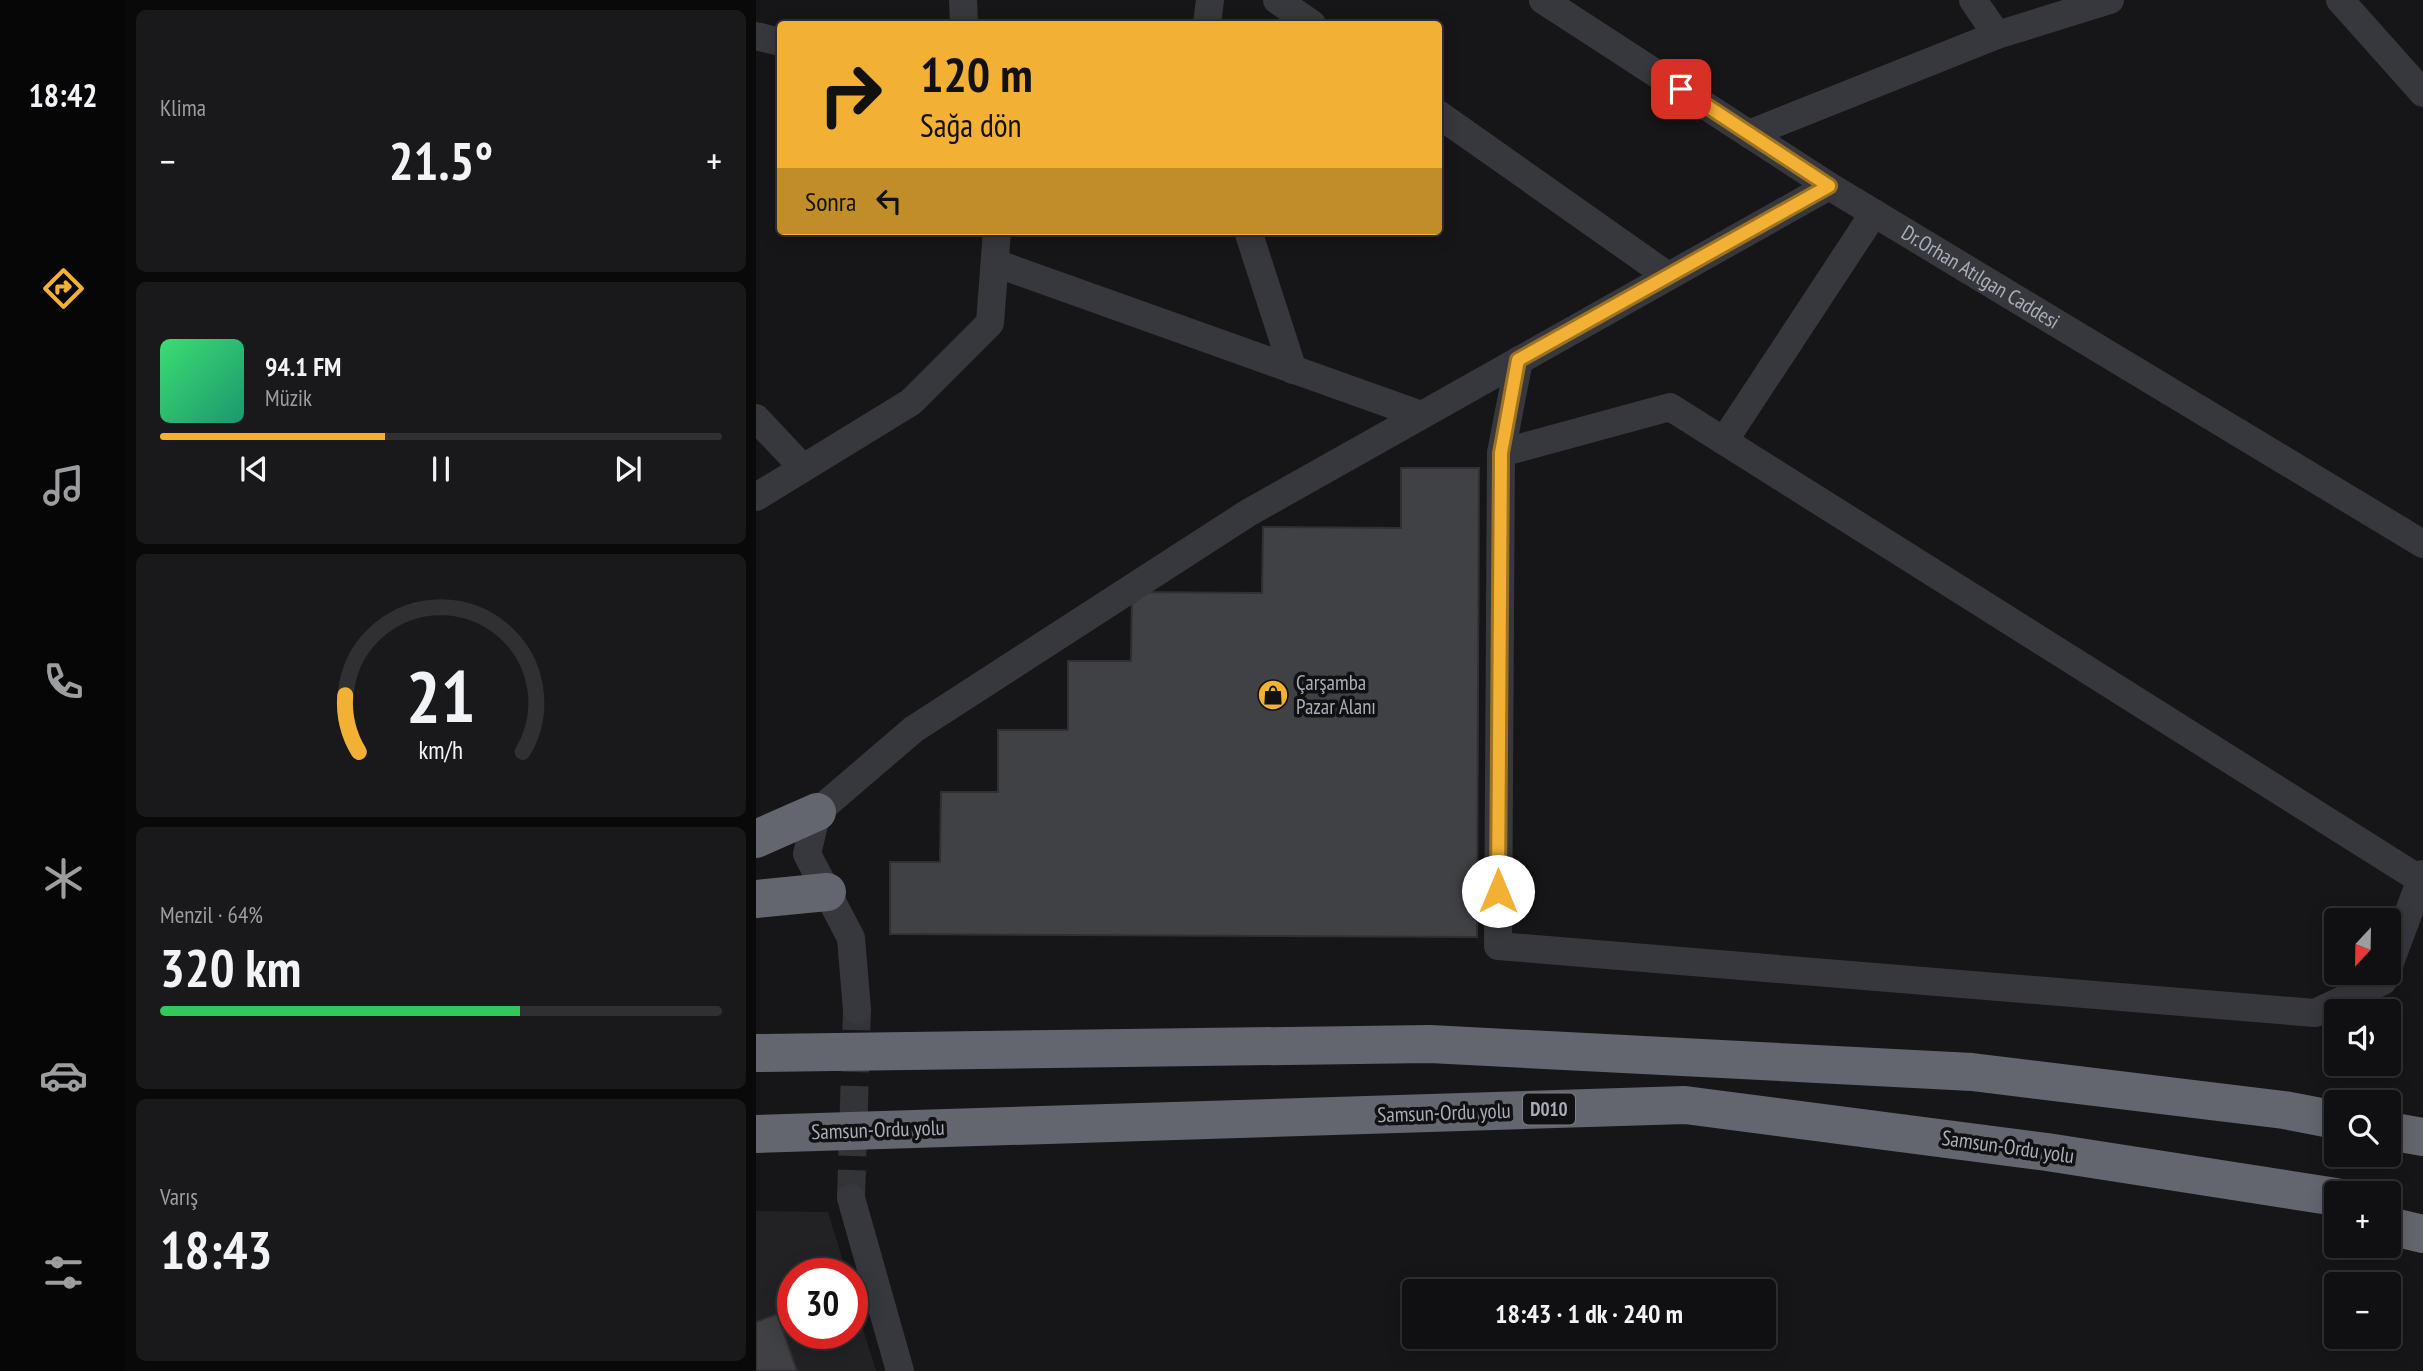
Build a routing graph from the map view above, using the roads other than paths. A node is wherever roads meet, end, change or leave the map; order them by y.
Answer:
1 (963, 0) edge
2 (1210, 0) edge
3 (1278, 0) edge
4 (1543, 0) edge
5 (1973, 0) edge
6 (2110, 0) edge
7 (2340, 0) edge
8 (964, 21) edge
9 (1207, 21) edge
10 (1308, 21) edge
11 (1997, 35) junction
12 (756, 36) edge
13 (777, 41) edge
14 (2423, 93) edge
15 (1442, 117) edge
16 (1749, 134) junction
17 (1829, 186) junction
18 (1874, 213) junction
19 (997, 235) edge
20 (1249, 235) edge
21 (995, 263) junction
22 (1668, 276) junction
23 (1518, 360) junction
24 (1293, 370) junction
25 (1421, 415) junction
26 (756, 418) edge
27 (1724, 441) junction
28 (1501, 453) junction
29 (803, 468) junction
30 (756, 497) edge
31 (2423, 544) edge
32 (817, 812) junction
33 (756, 839) edge
34 (2422, 877) edge
35 (827, 892) junction
36 (756, 899) edge
37 (2401, 933) edge
38 (2374, 985) edge
39 (857, 1010) tunnel mouth
40 (756, 1052) edge
41 (2324, 1117) edge
42 (2401, 1126) edge
43 (2423, 1129) edge
44 (2401, 1132) edge
45 (756, 1134) edge
46 (2423, 1137) edge
47 (2047, 1152) junction
48 (2324, 1195) edge
49 (851, 1198) tunnel mouth
50 (2401, 1207) edge
51 (2423, 1211) edge
52 (2324, 1212) edge
53 (2401, 1229) edge
54 (2423, 1234) edge
55 (900, 1371) edge

1 - 8 street
2 - 9 street
3 - 10 street
4 - 16 street, Dr.Orhan Atılgan Caddesi
5 - 11 street
6 - 11 street
7 - 14 street
11 - 16 street
12 - 13 street
15 - 22 street
16 - 17 street, Dr.Orhan Atılgan Caddesi
17 - 18 street, Dr.Orhan Atılgan Caddesi
17 - 22 street
18 - 27 street
18 - 31 street, Dr.Orhan Atılgan Caddesi
19 - 21 street
20 - 24 street
21 - 24 street
21 - 29 street
22 - 23 street
23 - 25 street
23 - 28 street
24 - 25 street
25 - 32 street
26 - 29 street
27 - 28 street
27 - 34 street
28 - 38 street
29 - 30 street
32 - 33 highway
32 - 35 street
34 - 37 street
35 - 36 highway
35 - 39 street
40 - 41 highway
42 - 43 highway
44 - 46 highway
45 - 47 highway, Samsun-Ordu yolu / D010
47 - 48 highway, Samsun-Ordu yolu / D010
47 - 52 highway
49 - 55 street
50 - 51 highway
53 - 54 highway

